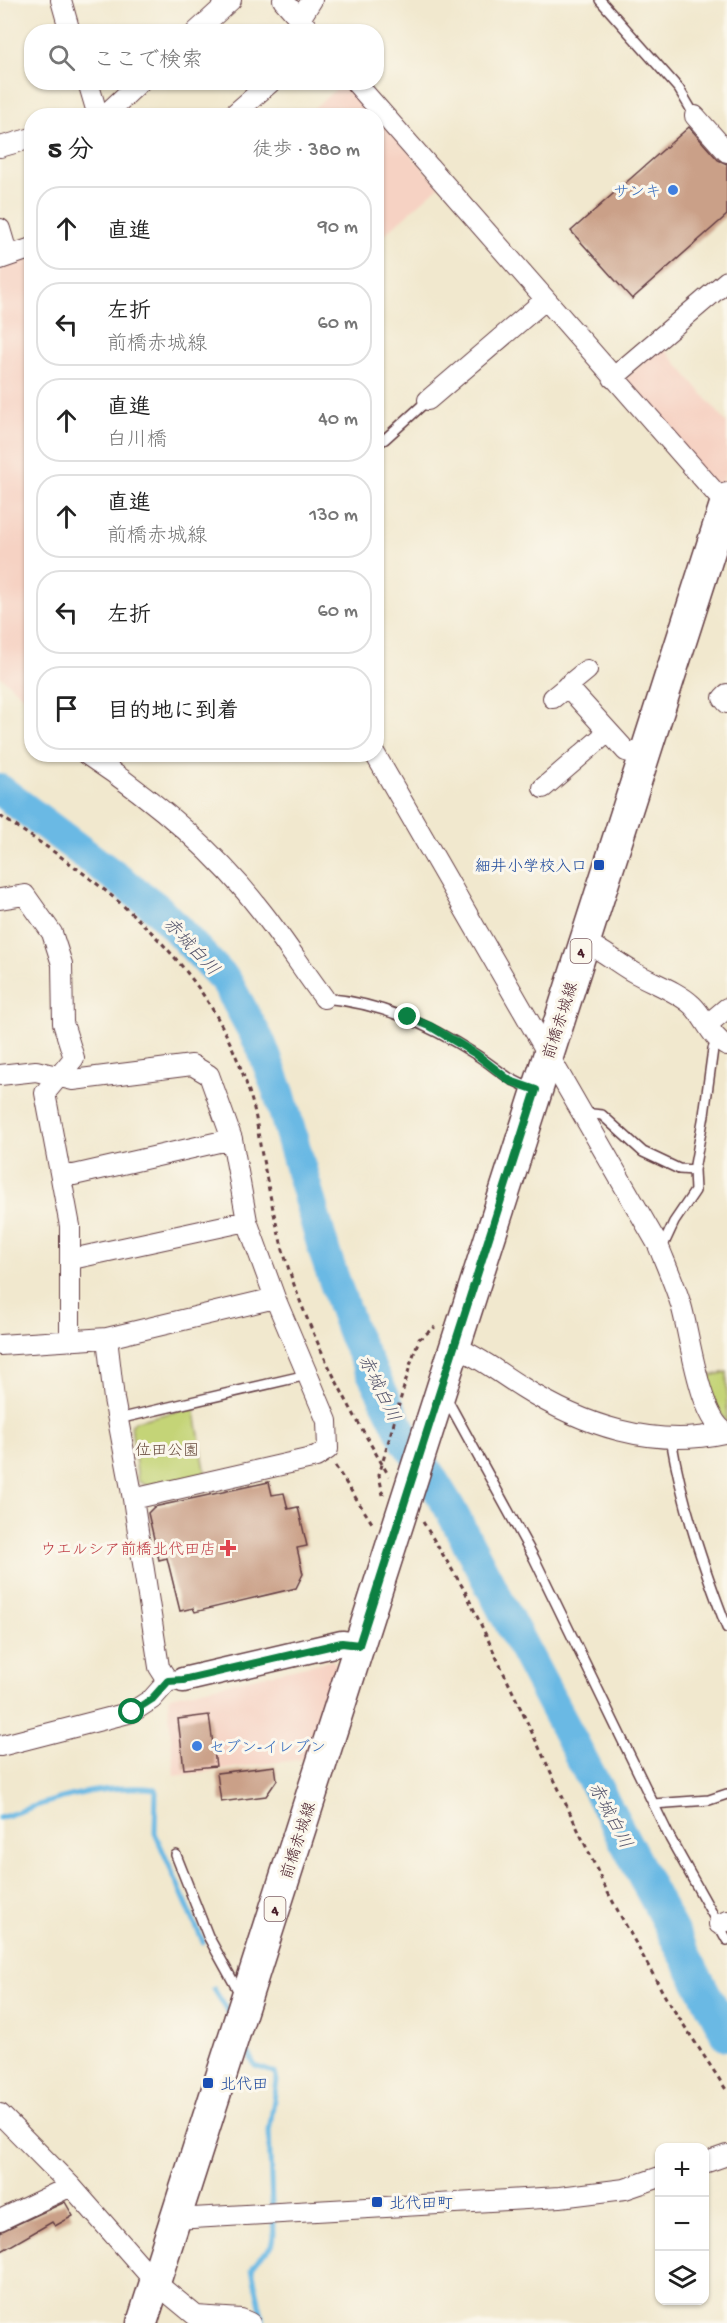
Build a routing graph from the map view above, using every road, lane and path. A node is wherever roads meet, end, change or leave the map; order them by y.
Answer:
1 (62, 0) edge
2 (231, 0) edge
3 (283, 0) edge
4 (312, 0) edge
5 (600, 0) edge
6 (68, 24) edge
7 (205, 24) edge
8 (305, 24) edge
9 (306, 24) edge
10 (90, 90) edge
11 (132, 90) edge
12 (262, 90) edge
13 (363, 90) edge
14 (96, 108) edge
15 (112, 108) edge
16 (241, 108) edge
17 (379, 108) edge
18 (384, 114) edge
19 (695, 116) joint
20 (24, 140) edge
21 (0, 147) edge
22 (727, 152) edge
23 (0, 229) edge
24 (24, 251) edge
25 (4, 258) edge
26 (727, 280) edge
27 (545, 300) junction
28 (613, 378) junction
29 (428, 400) joint
30 (384, 440) edge
31 (726, 503) edge
32 (586, 670) dead end
33 (727, 694) edge
34 (727, 703) edge
35 (608, 732) junction
36 (644, 756) junction
37 (97, 762) edge
38 (380, 762) edge
39 (543, 788) dead end
40 (0, 899) edge
41 (584, 942) junction
42 (324, 998) joint
43 (727, 1008) edge
44 (717, 1036) edge
45 (547, 1055) junction
46 (0, 1075) edge
47 (57, 1076) junction
48 (536, 1090) junction
49 (581, 1113) junction
50 (232, 1139) junction
51 (694, 1170) junction
52 (61, 1174) junction
53 (247, 1221) junction
54 (660, 1251) junction
55 (72, 1259) junction
56 (275, 1298) junction
57 (446, 1336) junction
58 (107, 1338) junction
59 (70, 1339) junction
60 (0, 1345) edge
61 (308, 1375) junction
62 (438, 1401) junction
63 (118, 1419) junction
64 (726, 1433) edge
65 (671, 1439) junction
66 (325, 1453) junction
67 (399, 1497) junction
68 (133, 1499) junction
69 (378, 1534) dead end
70 (727, 1628) edge
71 (359, 1645) junction
72 (175, 1681) junction
73 (0, 1746) edge
74 (727, 1794) edge
75 (653, 1804) junction
76 (176, 1855) dead end
77 (724, 1929) edge
78 (246, 1999) junction
79 (727, 2091) edge
80 (0, 2114) edge
81 (727, 2155) edge
82 (709, 2162) edge
83 (655, 2179) edge
84 (71, 2186) junction
85 (175, 2219) junction
86 (0, 2220) edge
87 (156, 2283) junction
88 (142, 2323) edge
89 (250, 2323) edge

1 - 6 street
2 - 7 street
3 - 8 street
4 - 9 street
5 - 19 lane
10 - 14 street
11 - 15 street
12 - 16 street
13 - 17 street
18 - 27 street
19 - 22 street
20 - 21 street
23 - 25 street
24 - 25 street
26 - 28 street
27 - 28 street
27 - 29 street
28 - 31 street
29 - 30 lane
31 - 36 main road, 前橋赤城線 / 4
32 - 35 street
33 - 34 street
35 - 36 street
35 - 39 street
36 - 41 main road, 前橋赤城線 / 4
37 - 42 street
38 - 45 street
40 - 47 street
41 - 44 street
41 - 45 main road, 前橋赤城線 / 4
42 - 48 lane
43 - 44 street
44 - 51 lane
45 - 48 main road, 前橋赤城線 / 4
45 - 49 street
46 - 47 street
47 - 50 street
47 - 52 street
48 - 57 main road, 前橋赤城線 / 4
49 - 51 lane
49 - 54 street
50 - 52 street
50 - 53 street
51 - 54 lane
52 - 55 street
53 - 55 street
53 - 56 street
54 - 64 street
55 - 59 street
56 - 58 street
56 - 61 street
57 - 62 main road, 前橋赤城線 / 4
57 - 65 street
57 - 67 path
58 - 59 street
58 - 63 street
59 - 60 street
61 - 63 lane
61 - 66 street
62 - 67 main road, 4
62 - 75 lane
63 - 68 street
64 - 65 street
65 - 70 lane
66 - 68 street
66 - 69 path
67 - 71 main road, 前橋赤城線 / 4
67 - 79 path
68 - 72 street
71 - 72 street
71 - 78 main road, 前橋赤城線 / 4
72 - 73 street
74 - 75 lane
75 - 77 lane
76 - 78 lane
78 - 85 main road, 前橋赤城線 / 4
80 - 84 street
81 - 82 street
83 - 85 street
84 - 86 street
84 - 87 street
85 - 87 main road, 前橋赤城線 / 4
87 - 88 main road, 前橋赤城線 / 4
87 - 89 street

